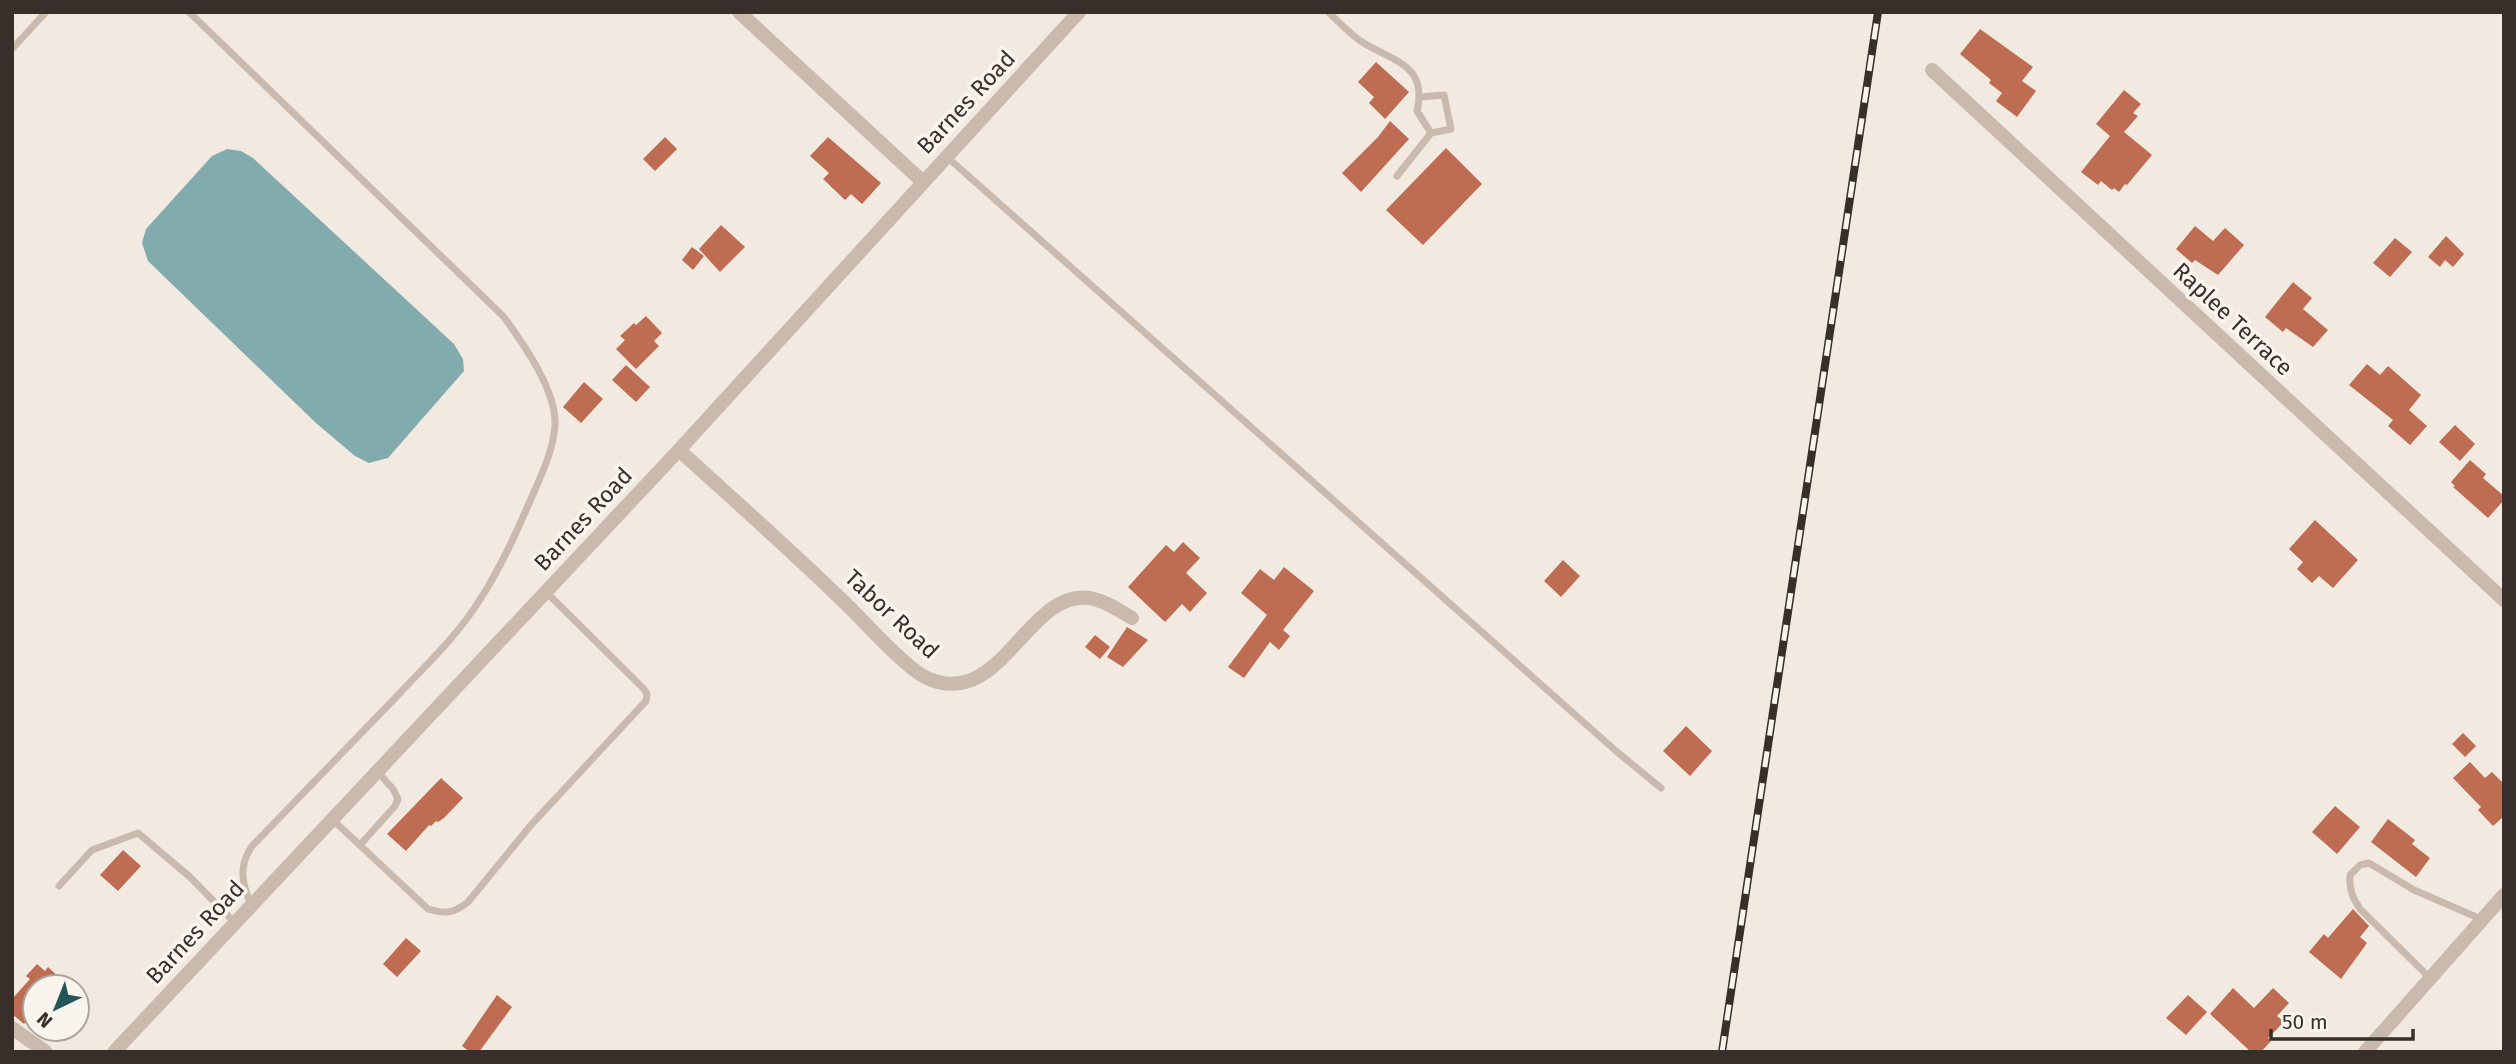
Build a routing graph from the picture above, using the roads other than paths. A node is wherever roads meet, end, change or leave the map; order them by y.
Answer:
1 (46, 12) edge
2 (189, 12) edge
3 (740, 12) edge
4 (1079, 12) edge
5 (1328, 12) edge
6 (12, 49) edge
7 (1932, 70) dead end
8 (1420, 97) junction
9 (1431, 133) junction
10 (946, 157) junction
11 (1397, 176) dead end
12 (923, 182) junction
13 (679, 450) junction
14 (546, 592) junction
15 (2504, 600) edge
16 (1132, 618) dead end
17 (377, 771) junction
18 (1661, 788) dead end
19 (332, 819) junction
20 (360, 845) junction
21 (59, 886) dead end
22 (2504, 895) edge
23 (251, 905) junction
24 (2482, 919) junction
25 (235, 923) junction
26 (2430, 978) junction
27 (12, 1028) edge
28 (46, 1052) edge
29 (114, 1052) edge
30 (2365, 1052) edge

1 - 6 lane
2 - 23 lane
3 - 12 street
4 - 10 street, Barnes Road
5 - 8 lane
7 - 15 street, Raplee Terrace
8 - 9 lane
8 - 9 lane
9 - 11 lane
10 - 12 street, Barnes Road
10 - 18 lane
12 - 13 street, Barnes Road
13 - 14 street, Barnes Road
13 - 16 street, Tabor Road
14 - 17 street, Barnes Road
14 - 20 lane
17 - 19 street, Barnes Road
17 - 20 lane
19 - 20 lane
19 - 23 street, Barnes Road
21 - 25 lane
22 - 24 street
23 - 25 street, Barnes Road
24 - 26 street
24 - 26 lane
25 - 29 street, Barnes Road
26 - 30 street
27 - 28 street

